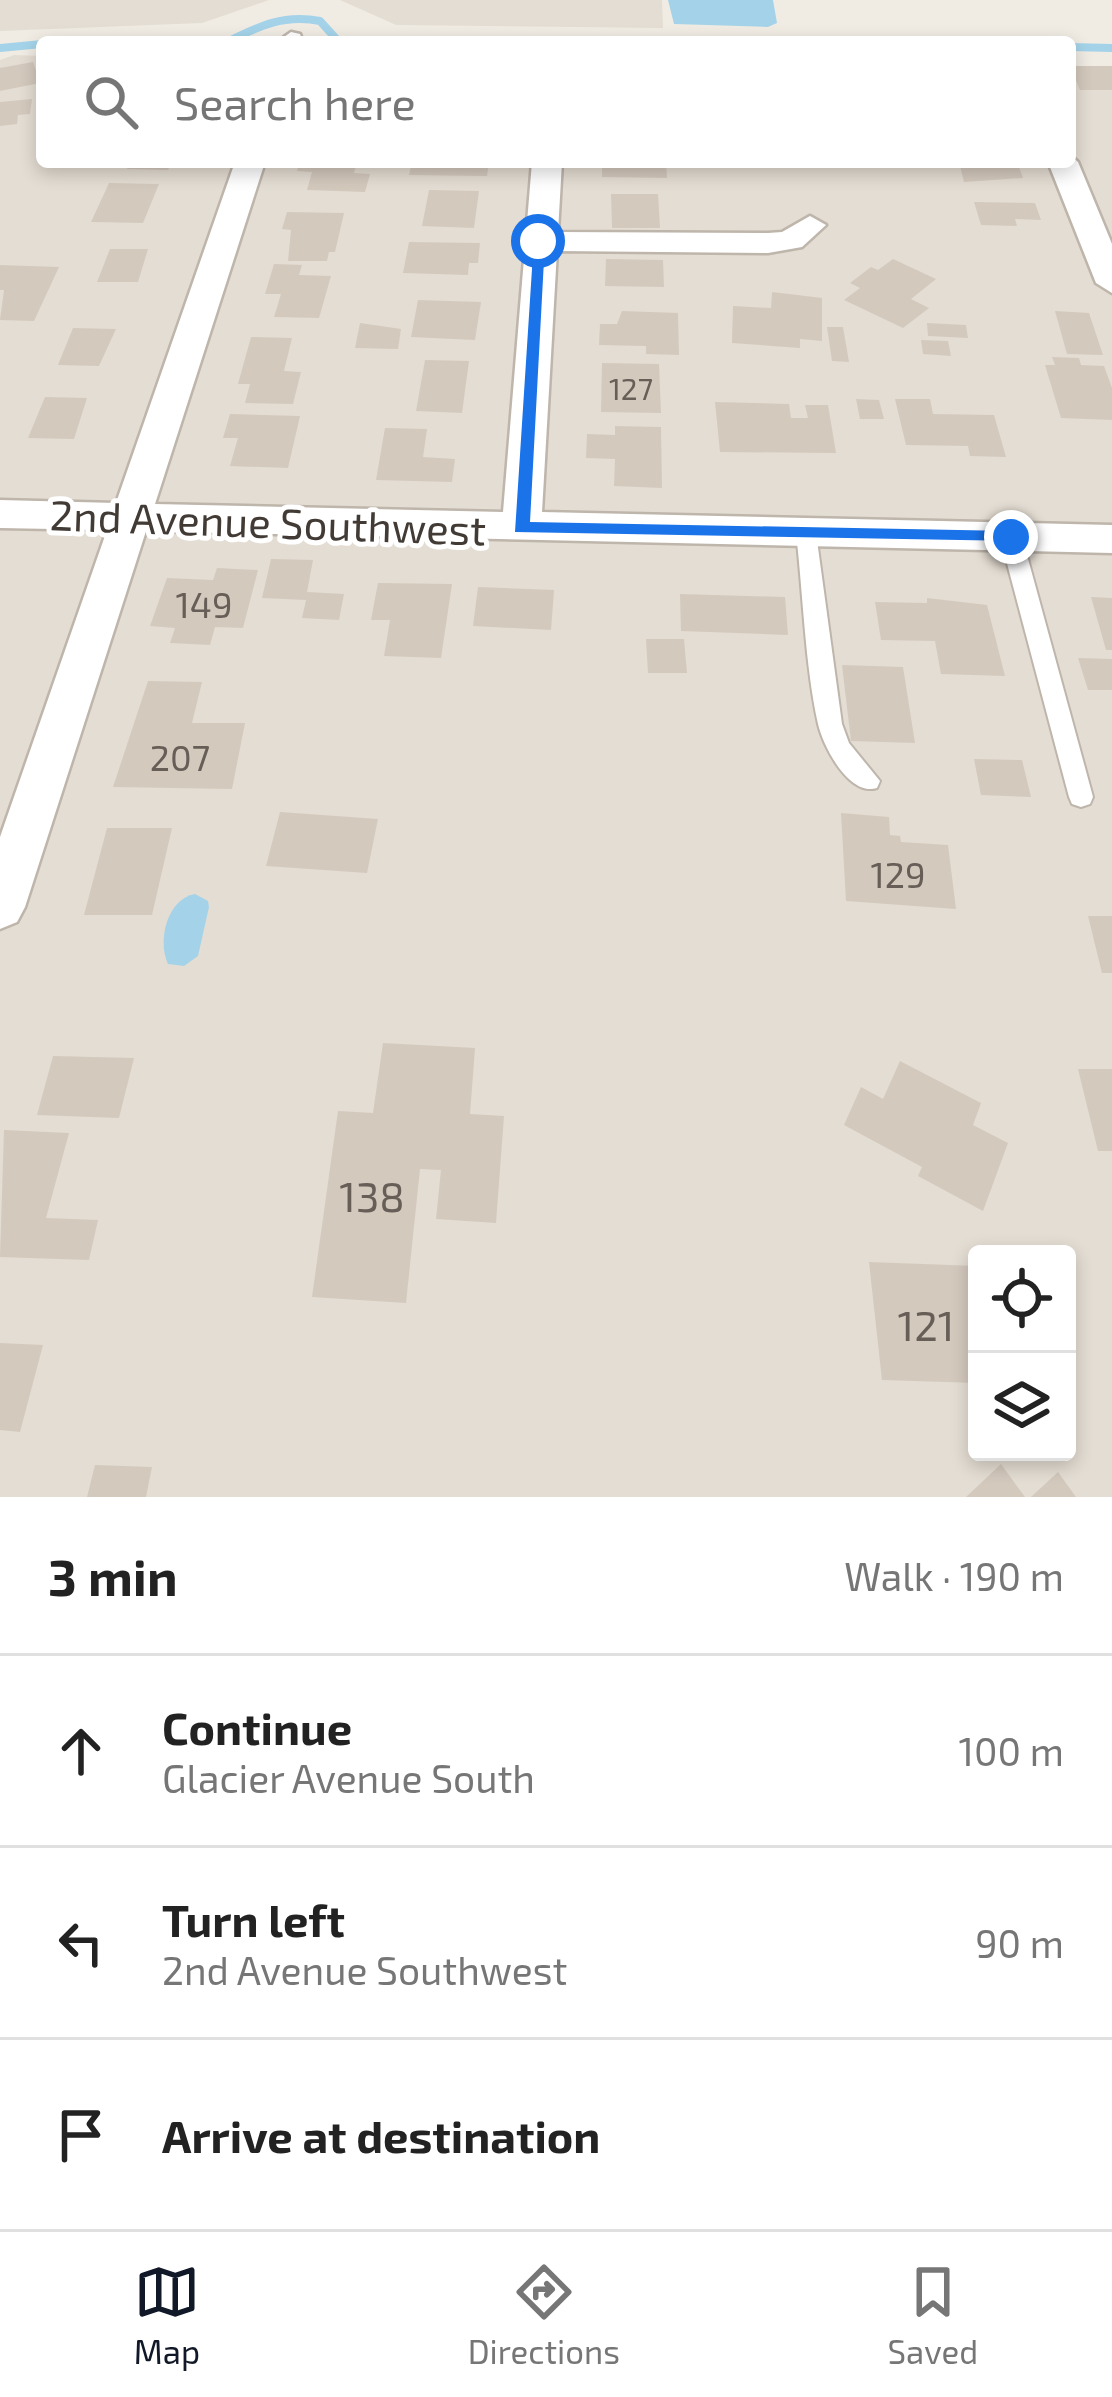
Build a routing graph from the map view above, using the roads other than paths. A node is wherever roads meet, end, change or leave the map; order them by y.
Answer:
1 (248, 168) edge
2 (546, 168) edge
3 (1065, 168) edge
4 (810, 225) dead end
5 (538, 241) junction
6 (1112, 283) edge
7 (0, 514) edge
8 (131, 517) junction
9 (521, 528) junction
10 (806, 533) junction
11 (1011, 537) junction
12 (1112, 538) edge
13 (868, 781) dead end
14 (1081, 796) dead end
15 (0, 907) edge

1 - 8 street
2 - 5 street
3 - 6 street
4 - 5 street
5 - 9 street
7 - 8 street, 2nd Avenue Southwest
8 - 9 street, 2nd Avenue Southwest
8 - 15 street
9 - 10 street, 2nd Avenue Southwest
10 - 11 street, 2nd Avenue Southwest
10 - 13 lane
11 - 12 street, 2nd Avenue Southwest
11 - 14 lane

